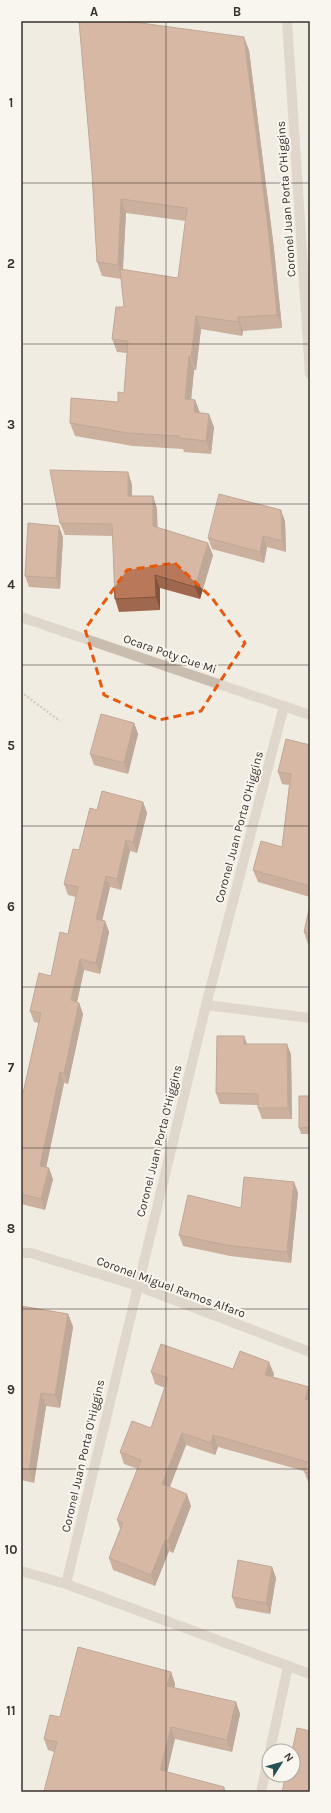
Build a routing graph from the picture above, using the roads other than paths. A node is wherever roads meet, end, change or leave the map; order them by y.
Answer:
1 (287, 21) edge
2 (310, 374) edge
3 (21, 617) edge
4 (284, 706) junction
5 (310, 715) edge
6 (206, 1005) junction
7 (310, 1018) edge
8 (21, 1253) edge
9 (138, 1286) junction
10 (310, 1352) edge
11 (21, 1571) edge
12 (66, 1584) junction
13 (288, 1666) junction
14 (310, 1674) edge
15 (272, 1743) edge

1 - 2 street, Coronel Juan Porta O'Higgins
3 - 4 street, Ocara Poty Cue Mi
4 - 5 street, Ocara Poty Cue Mi
4 - 6 street, Coronel Juan Porta O'Higgins
6 - 7 street
6 - 9 street, Coronel Juan Porta O'Higgins
8 - 9 street, Coronel Miguel Ramos Alfaro
9 - 10 street, Coronel Miguel Ramos Alfaro
9 - 12 street, Coronel Juan Porta O'Higgins
11 - 12 street
12 - 13 street
13 - 14 street
13 - 15 street

